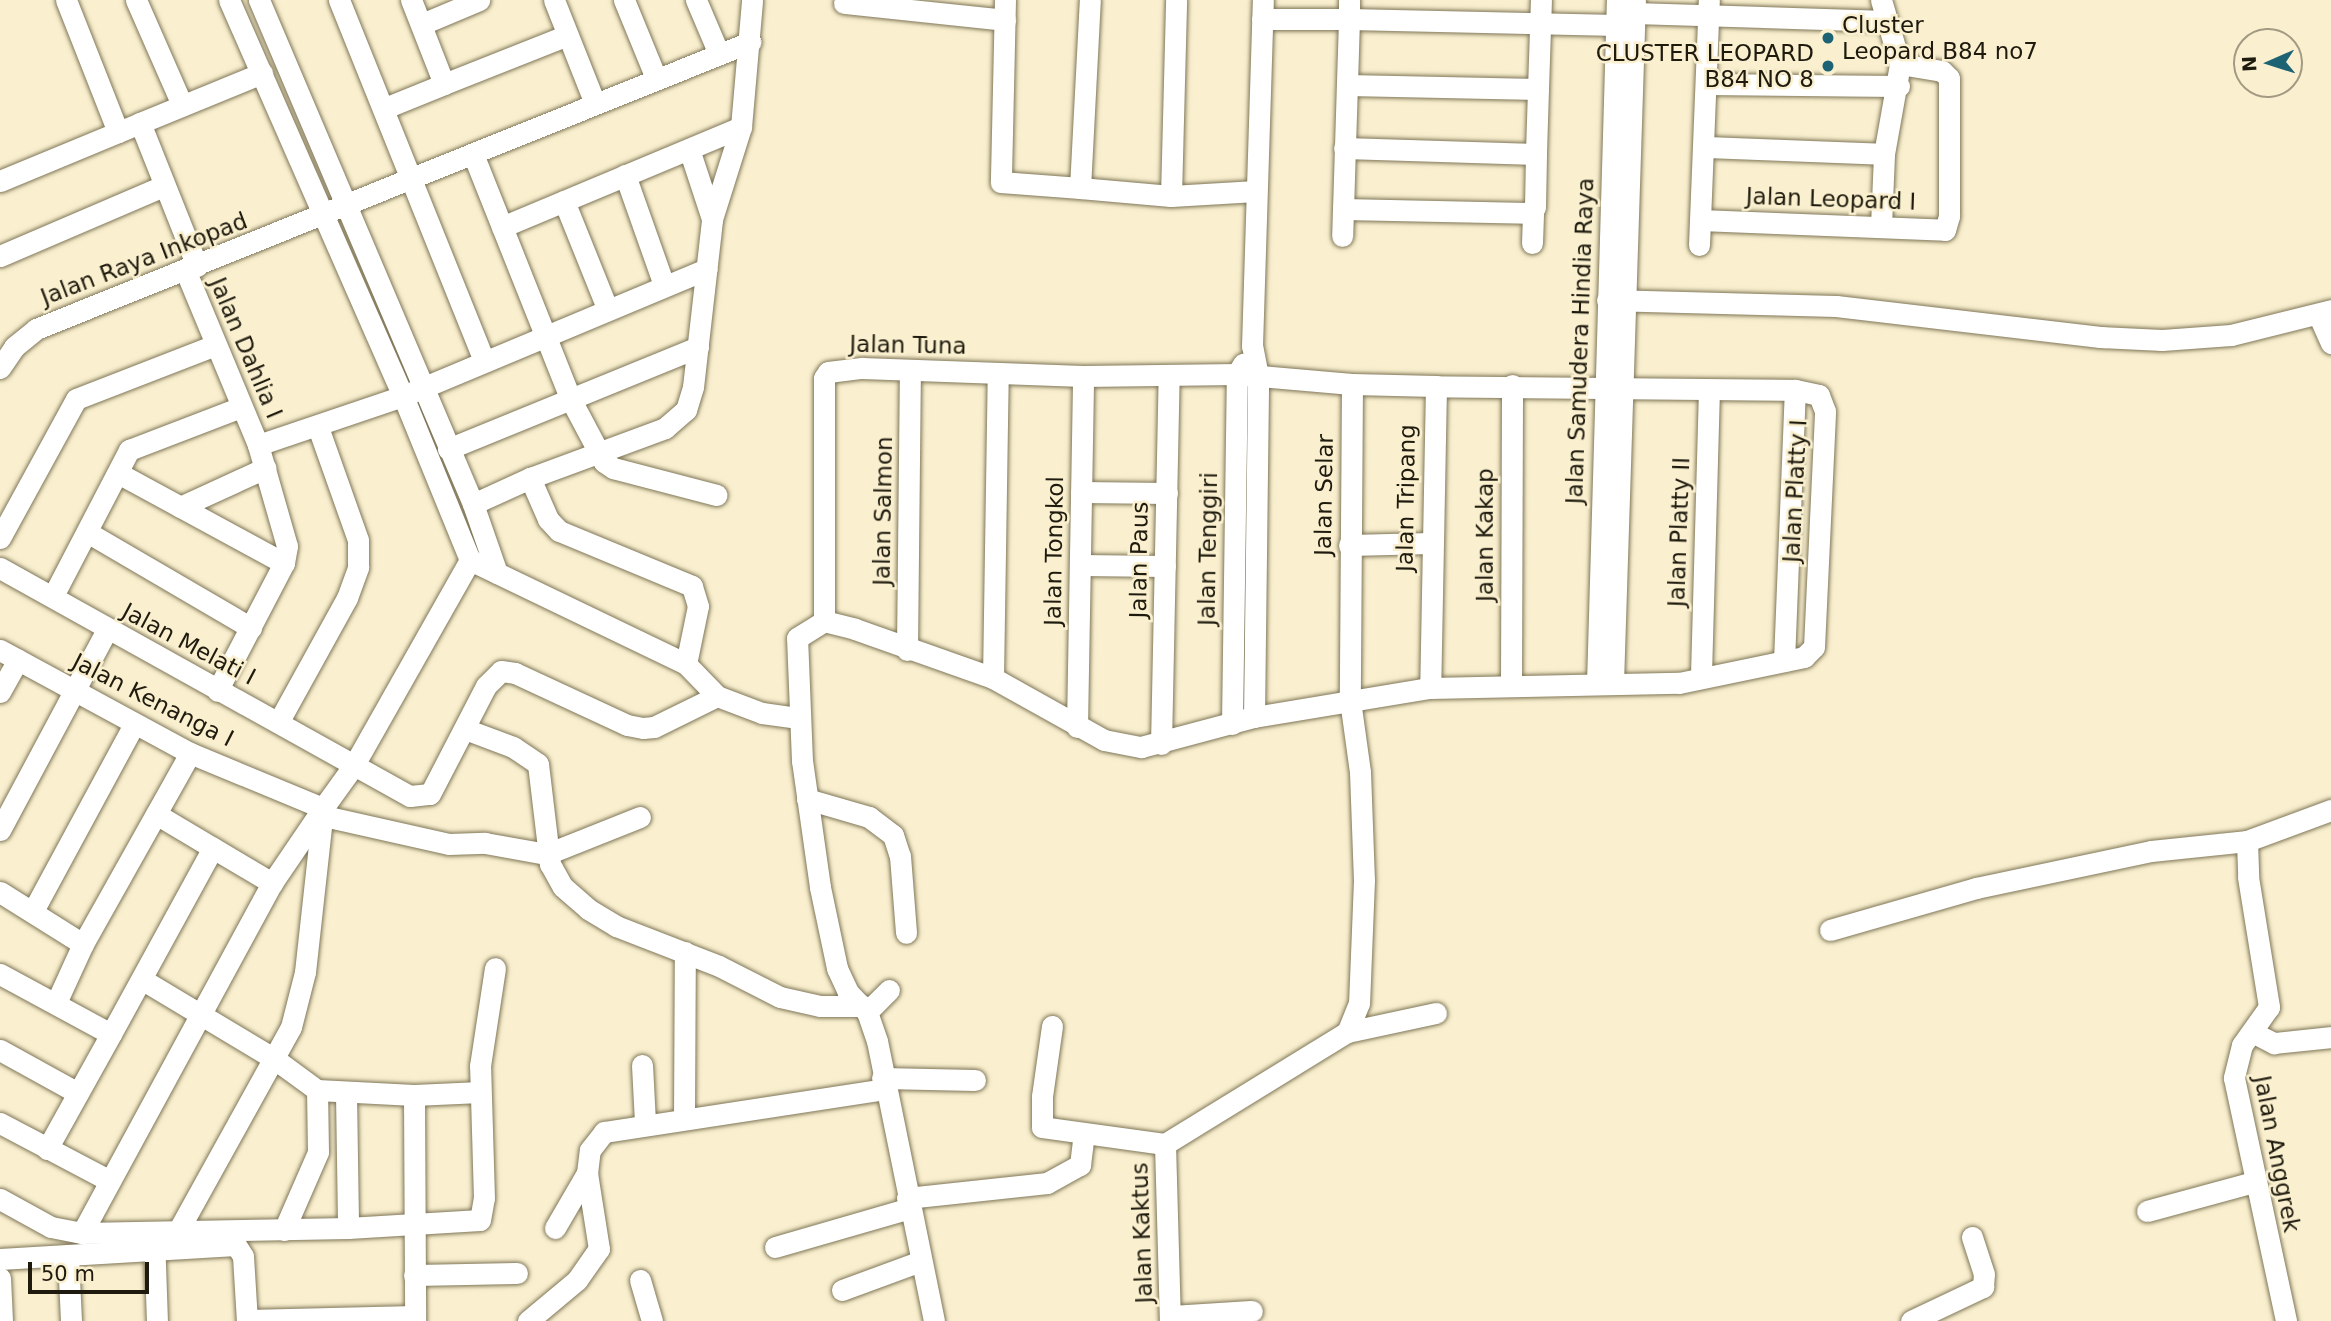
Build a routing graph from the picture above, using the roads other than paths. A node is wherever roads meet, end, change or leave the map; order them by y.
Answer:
1 (66, 0) edge
2 (136, 0) edge
3 (229, 0) edge
4 (259, 0) edge
5 (339, 0) edge
6 (411, 0) edge
7 (478, 0) edge
8 (554, 0) edge
9 (625, 0) edge
10 (696, 0) edge
11 (752, 0) edge
12 (1090, 0) edge
13 (1176, 0) edge
14 (1541, 0) edge
15 (1881, 0) edge
16 (844, 3) dead end
17 (1709, 7) edge
18 (1262, 9) edge
19 (1005, 10) edge
20 (1349, 10) edge
21 (1467, 10) edge
22 (1626, 10) edge
23 (1888, 21) junction
24 (1540, 22) junction
25 (422, 24) junction
26 (568, 35) junction
27 (750, 42) junction
28 (719, 54) junction
29 (262, 73) junction
30 (1899, 75) junction
31 (656, 78) junction
32 (444, 84) junction
33 (1706, 84) junction
34 (1346, 85) junction
35 (1538, 89) junction
36 (594, 101) junction
37 (182, 105) junction
38 (384, 108) junction
39 (140, 123) junction
40 (741, 127) junction
41 (118, 132) junction
42 (1704, 147) junction
43 (1344, 148) junction
44 (689, 149) junction
45 (472, 154) junction
46 (1536, 154) junction
47 (1884, 154) junction
48 (625, 175) junction
49 (413, 179) junction
50 (0, 181) edge
51 (163, 186) junction
52 (1080, 188) junction
53 (1256, 191) junction
54 (1171, 196) junction
55 (564, 201) junction
56 (344, 208) junction
57 (1343, 209) junction
58 (1533, 211) junction
59 (322, 217) junction
60 (712, 219) junction
61 (1700, 220) junction
62 (502, 226) junction
63 (1881, 226) junction
64 (1342, 236) dead end
65 (1532, 243) dead end
66 (1699, 244) dead end
67 (0, 256) edge
68 (191, 269) junction
69 (707, 269) junction
70 (664, 285) junction
71 (1616, 299) junction
72 (607, 308) junction
73 (2325, 312) edge
74 (544, 334) junction
75 (2331, 343) edge
76 (215, 345) junction
77 (1252, 346) junction
78 (698, 347) junction
79 (484, 360) junction
80 (0, 368) edge
81 (910, 372) junction
82 (998, 373) junction
83 (1237, 374) junction
84 (1083, 376) junction
85 (1258, 376) junction
86 (1169, 377) junction
87 (1352, 384) junction
88 (422, 385) junction
89 (1513, 385) junction
90 (1436, 386) junction
91 (1613, 389) junction
92 (1709, 390) junction
93 (1795, 390) junction
94 (403, 396) junction
95 (571, 400) junction
96 (241, 407) junction
97 (318, 426) junction
98 (258, 445) junction
99 (448, 449) junction
100 (599, 454) junction
101 (265, 468) junction
102 (118, 472) junction
103 (530, 478) junction
104 (1082, 492) junction
105 (1167, 493) junction
106 (717, 495) dead end
107 (472, 504) junction
108 (180, 507) junction
109 (87, 531) junction
110 (0, 538) edge
111 (1431, 544) junction
112 (1349, 545) junction
113 (470, 560) junction
114 (284, 564) junction
115 (1080, 565) junction
116 (1165, 566) junction
117 (0, 568) edge
118 (497, 573) junction
119 (53, 596) junction
120 (824, 621) junction
121 (251, 628) junction
122 (107, 630) junction
123 (907, 650) junction
124 (9, 655) edge
125 (1784, 661) junction
126 (686, 664) junction
127 (1701, 675) junction
128 (993, 678) junction
129 (1511, 684) junction
130 (1605, 684) junction
131 (1430, 688) junction
132 (77, 689) junction
133 (218, 691) junction
134 (0, 692) edge
135 (717, 696) junction
136 (1350, 700) junction
137 (1254, 717) junction
138 (799, 718) junction
139 (279, 721) junction
140 (134, 724) junction
141 (1232, 724) junction
142 (1077, 727) junction
143 (465, 729) junction
144 (1161, 744) junction
145 (190, 752) junction
146 (354, 765) junction
147 (807, 799) junction
148 (2331, 810) edge
149 (324, 812) junction
150 (156, 814) junction
151 (640, 817) dead end
152 (0, 830) edge
153 (2247, 841) junction
154 (213, 848) junction
155 (547, 854) junction
156 (272, 883) junction
157 (0, 892) edge
158 (33, 911) junction
159 (1830, 930) dead end
160 (906, 933) dead end
161 (83, 944) junction
162 (685, 952) junction
163 (495, 968) dead end
164 (0, 974) edge
165 (143, 980) junction
166 (889, 990) dead end
167 (56, 1003) junction
168 (865, 1009) junction
169 (1436, 1013) dead end
170 (199, 1015) junction
171 (1052, 1027) dead end
172 (1347, 1031) junction
173 (2252, 1032) junction
174 (111, 1034) junction
175 (2331, 1037) edge
176 (0, 1050) edge
177 (276, 1060) junction
178 (642, 1065) dead end
179 (975, 1080) dead end
180 (883, 1084) junction
181 (317, 1090) junction
182 (480, 1092) junction
183 (78, 1093) junction
184 (346, 1094) junction
185 (414, 1095) junction
186 (684, 1118) junction
187 (0, 1123) edge
188 (645, 1124) junction
189 (1084, 1134) junction
190 (1165, 1144) junction
191 (47, 1149) junction
192 (587, 1173) junction
193 (108, 1180) junction
194 (2254, 1182) junction
195 (0, 1199) edge
196 (908, 1203) junction
197 (2147, 1212) dead end
198 (414, 1226) junction
199 (348, 1228) junction
200 (555, 1228) dead end
201 (285, 1230) junction
202 (178, 1231) junction
203 (82, 1233) junction
204 (1972, 1237) dead end
205 (154, 1241) junction
206 (775, 1247) dead end
207 (68, 1256) junction
208 (0, 1259) edge
209 (921, 1261) junction
210 (517, 1273) dead end
211 (414, 1275) junction
212 (0, 1278) edge
213 (640, 1280) dead end
214 (842, 1290) dead end
215 (1252, 1311) dead end
216 (415, 1318) edge
217 (1170, 1319) edge
218 (2, 1321) edge
219 (71, 1321) edge
220 (157, 1321) edge
221 (247, 1321) edge
222 (528, 1321) edge
223 (652, 1321) edge
224 (934, 1321) edge
225 (1911, 1321) edge
226 (2286, 1321) edge

1 - 41 street
2 - 37 street
3 - 29 street
4 - 56 street
5 - 38 street
6 - 25 street
7 - 25 street
8 - 26 street
9 - 31 street
10 - 28 street
11 - 27 street
12 - 52 street
13 - 54 street
14 - 24 street
15 - 23 street
16 - 19 street
17 - 22 street
17 - 23 street
17 - 33 street
18 - 20 street
18 - 53 street
19 - 52 street
20 - 21 street
20 - 34 street
21 - 24 street
22 - 24 street
22 - 71 street, Jalan Samudera Hindia Raya
23 - 30 street
24 - 35 street
25 - 32 street
26 - 32 street
26 - 36 street
27 - 28 street, Jalan Raya Inkopad
27 - 40 street
28 - 31 street, Jalan Raya Inkopad
29 - 37 street
29 - 59 street
30 - 33 street
30 - 47 street
30 - 63 street, Jalan Leopard I
31 - 36 street, Jalan Raya Inkopad
32 - 38 street
33 - 42 street
34 - 35 street
34 - 43 street
35 - 46 street
36 - 45 street, Jalan Raya Inkopad
37 - 39 street
38 - 49 street
39 - 41 street
39 - 51 street, Jalan Dahlia I
40 - 44 street
40 - 60 street
41 - 50 street
42 - 47 street
42 - 61 street
43 - 46 street
43 - 57 street
44 - 48 street
44 - 60 street
45 - 49 street, Jalan Raya Inkopad
45 - 62 street
46 - 58 street
47 - 63 street
48 - 55 street
48 - 70 street
49 - 56 street, Jalan Raya Inkopad
49 - 79 street
51 - 67 street
51 - 68 street, Jalan Dahlia I
52 - 54 street
53 - 54 street
53 - 77 street
55 - 62 street
55 - 72 street
56 - 59 street, Jalan Raya Inkopad
56 - 88 street
57 - 58 street
57 - 64 street
58 - 65 street
59 - 68 street, Jalan Raya Inkopad
59 - 94 street
60 - 69 street
61 - 63 street, Jalan Leopard I
61 - 66 street
62 - 74 street
68 - 76 street, Jalan Dahlia I
68 - 80 street, Jalan Raya Inkopad
69 - 70 street
69 - 78 street
70 - 72 street
71 - 73 street
71 - 91 street, Jalan Samudera Hindia Raya
72 - 74 street
73 - 75 street
74 - 79 street
74 - 95 street
76 - 96 street, Jalan Dahlia I
76 - 110 street
77 - 83 street
77 - 85 street, Jalan Tenggiri
78 - 95 street
78 - 100 street
79 - 88 street
81 - 82 street, Jalan Tuna
81 - 120 street, Jalan Tuna
81 - 123 street, Jalan Salmon
82 - 84 street, Jalan Tuna
82 - 128 street
83 - 85 street, Jalan Tuna
83 - 86 street, Jalan Tuna
83 - 141 street, Jalan Tenggiri
84 - 86 street, Jalan Tuna
84 - 104 street, Jalan Tongkol
85 - 87 street
85 - 137 street, Jalan Tenggiri
86 - 105 street, Jalan Paus
87 - 90 street
87 - 112 street, Jalan Selar
88 - 94 street
88 - 99 street
89 - 90 street
89 - 91 street, Jalan Platty I
89 - 129 street, Jalan Kakap
90 - 111 street, Jalan Tripang
91 - 92 street, Jalan Platty I
91 - 130 street, Jalan Samudera Hindia Raya
92 - 93 street, Jalan Platty I
92 - 127 street, Jalan Platty II
93 - 125 street
93 - 125 street, Jalan Platty I
94 - 97 street
94 - 113 street
95 - 99 street
95 - 100 street
96 - 98 street, Jalan Dahlia I
96 - 102 street
97 - 98 street
97 - 139 street
98 - 101 street
99 - 107 street
100 - 103 street
100 - 106 street
101 - 108 street
101 - 114 street
102 - 108 street
102 - 109 street
103 - 107 street
103 - 126 street
104 - 105 street
104 - 115 street, Jalan Tongkol
105 - 116 street, Jalan Paus
107 - 118 street
108 - 114 street
109 - 119 street
109 - 121 street
111 - 112 street
111 - 131 street, Jalan Tripang
112 - 136 street, Jalan Selar
113 - 118 street
113 - 146 street
114 - 121 street
115 - 116 street
115 - 142 street, Jalan Tongkol
116 - 144 street, Jalan Paus
117 - 119 street, Jalan Melati I
118 - 126 street
119 - 122 street, Jalan Melati I
120 - 123 street, Jalan Platty I
120 - 138 street
121 - 133 street
122 - 132 street
122 - 133 street, Jalan Melati I
123 - 128 street, Jalan Platty I
124 - 132 street, Jalan Kenanga I
124 - 134 street
125 - 127 street, Jalan Platty I
126 - 135 street
127 - 130 street, Jalan Platty I
128 - 142 street, Jalan Platty I
129 - 130 street, Jalan Platty I
129 - 131 street, Jalan Platty I
131 - 136 street, Jalan Platty I
132 - 140 street, Jalan Kenanga I
132 - 152 street
133 - 139 street, Jalan Melati I
135 - 138 street
135 - 143 street
136 - 137 street, Jalan Platty I
136 - 172 street, Jalan Selar
137 - 141 street, Jalan Platty I
138 - 147 street
139 - 146 street, Jalan Melati I
140 - 145 street, Jalan Kenanga I
140 - 158 street
141 - 144 street, Jalan Platty I
142 - 144 street, Jalan Platty I
143 - 146 street
143 - 155 street
145 - 149 street, Jalan Kenanga I
145 - 150 street
146 - 149 street
147 - 160 street
147 - 168 street
148 - 153 street
149 - 155 street
149 - 156 street
149 - 177 street
150 - 154 street
150 - 161 street
151 - 155 street
153 - 159 street
153 - 173 street, Jalan Anggrek
154 - 156 street
154 - 165 street
155 - 162 street
156 - 170 street
157 - 158 street
158 - 161 street
161 - 167 street
162 - 168 street
162 - 186 street
163 - 182 street
164 - 167 street
165 - 170 street
165 - 174 street
166 - 168 street
167 - 174 street
168 - 180 street
169 - 172 street
170 - 177 street
170 - 193 street
171 - 189 street
172 - 190 street
173 - 175 street
173 - 194 street, Jalan Anggrek
174 - 183 street
176 - 183 street
177 - 181 street
177 - 202 street
178 - 188 street
179 - 180 street
180 - 186 street
180 - 196 street
181 - 184 street
181 - 201 street
182 - 185 street
182 - 198 street
183 - 191 street
184 - 185 street
184 - 199 street
185 - 198 street
186 - 188 street
187 - 191 street
188 - 192 street
189 - 190 street
189 - 196 street
190 - 217 street, Jalan Kaktus
191 - 193 street
192 - 200 street
192 - 222 street
193 - 203 street
194 - 197 street
194 - 226 street, Jalan Anggrek
195 - 203 street
196 - 206 street
196 - 209 street
198 - 199 street
198 - 211 street
199 - 201 street
201 - 202 street
202 - 205 street
203 - 205 street
204 - 225 street
205 - 207 street
205 - 220 street
205 - 221 street
207 - 208 street
207 - 219 street
209 - 214 street
209 - 224 street
210 - 211 street
211 - 216 street
212 - 218 street
213 - 223 street
215 - 217 street
216 - 221 street

